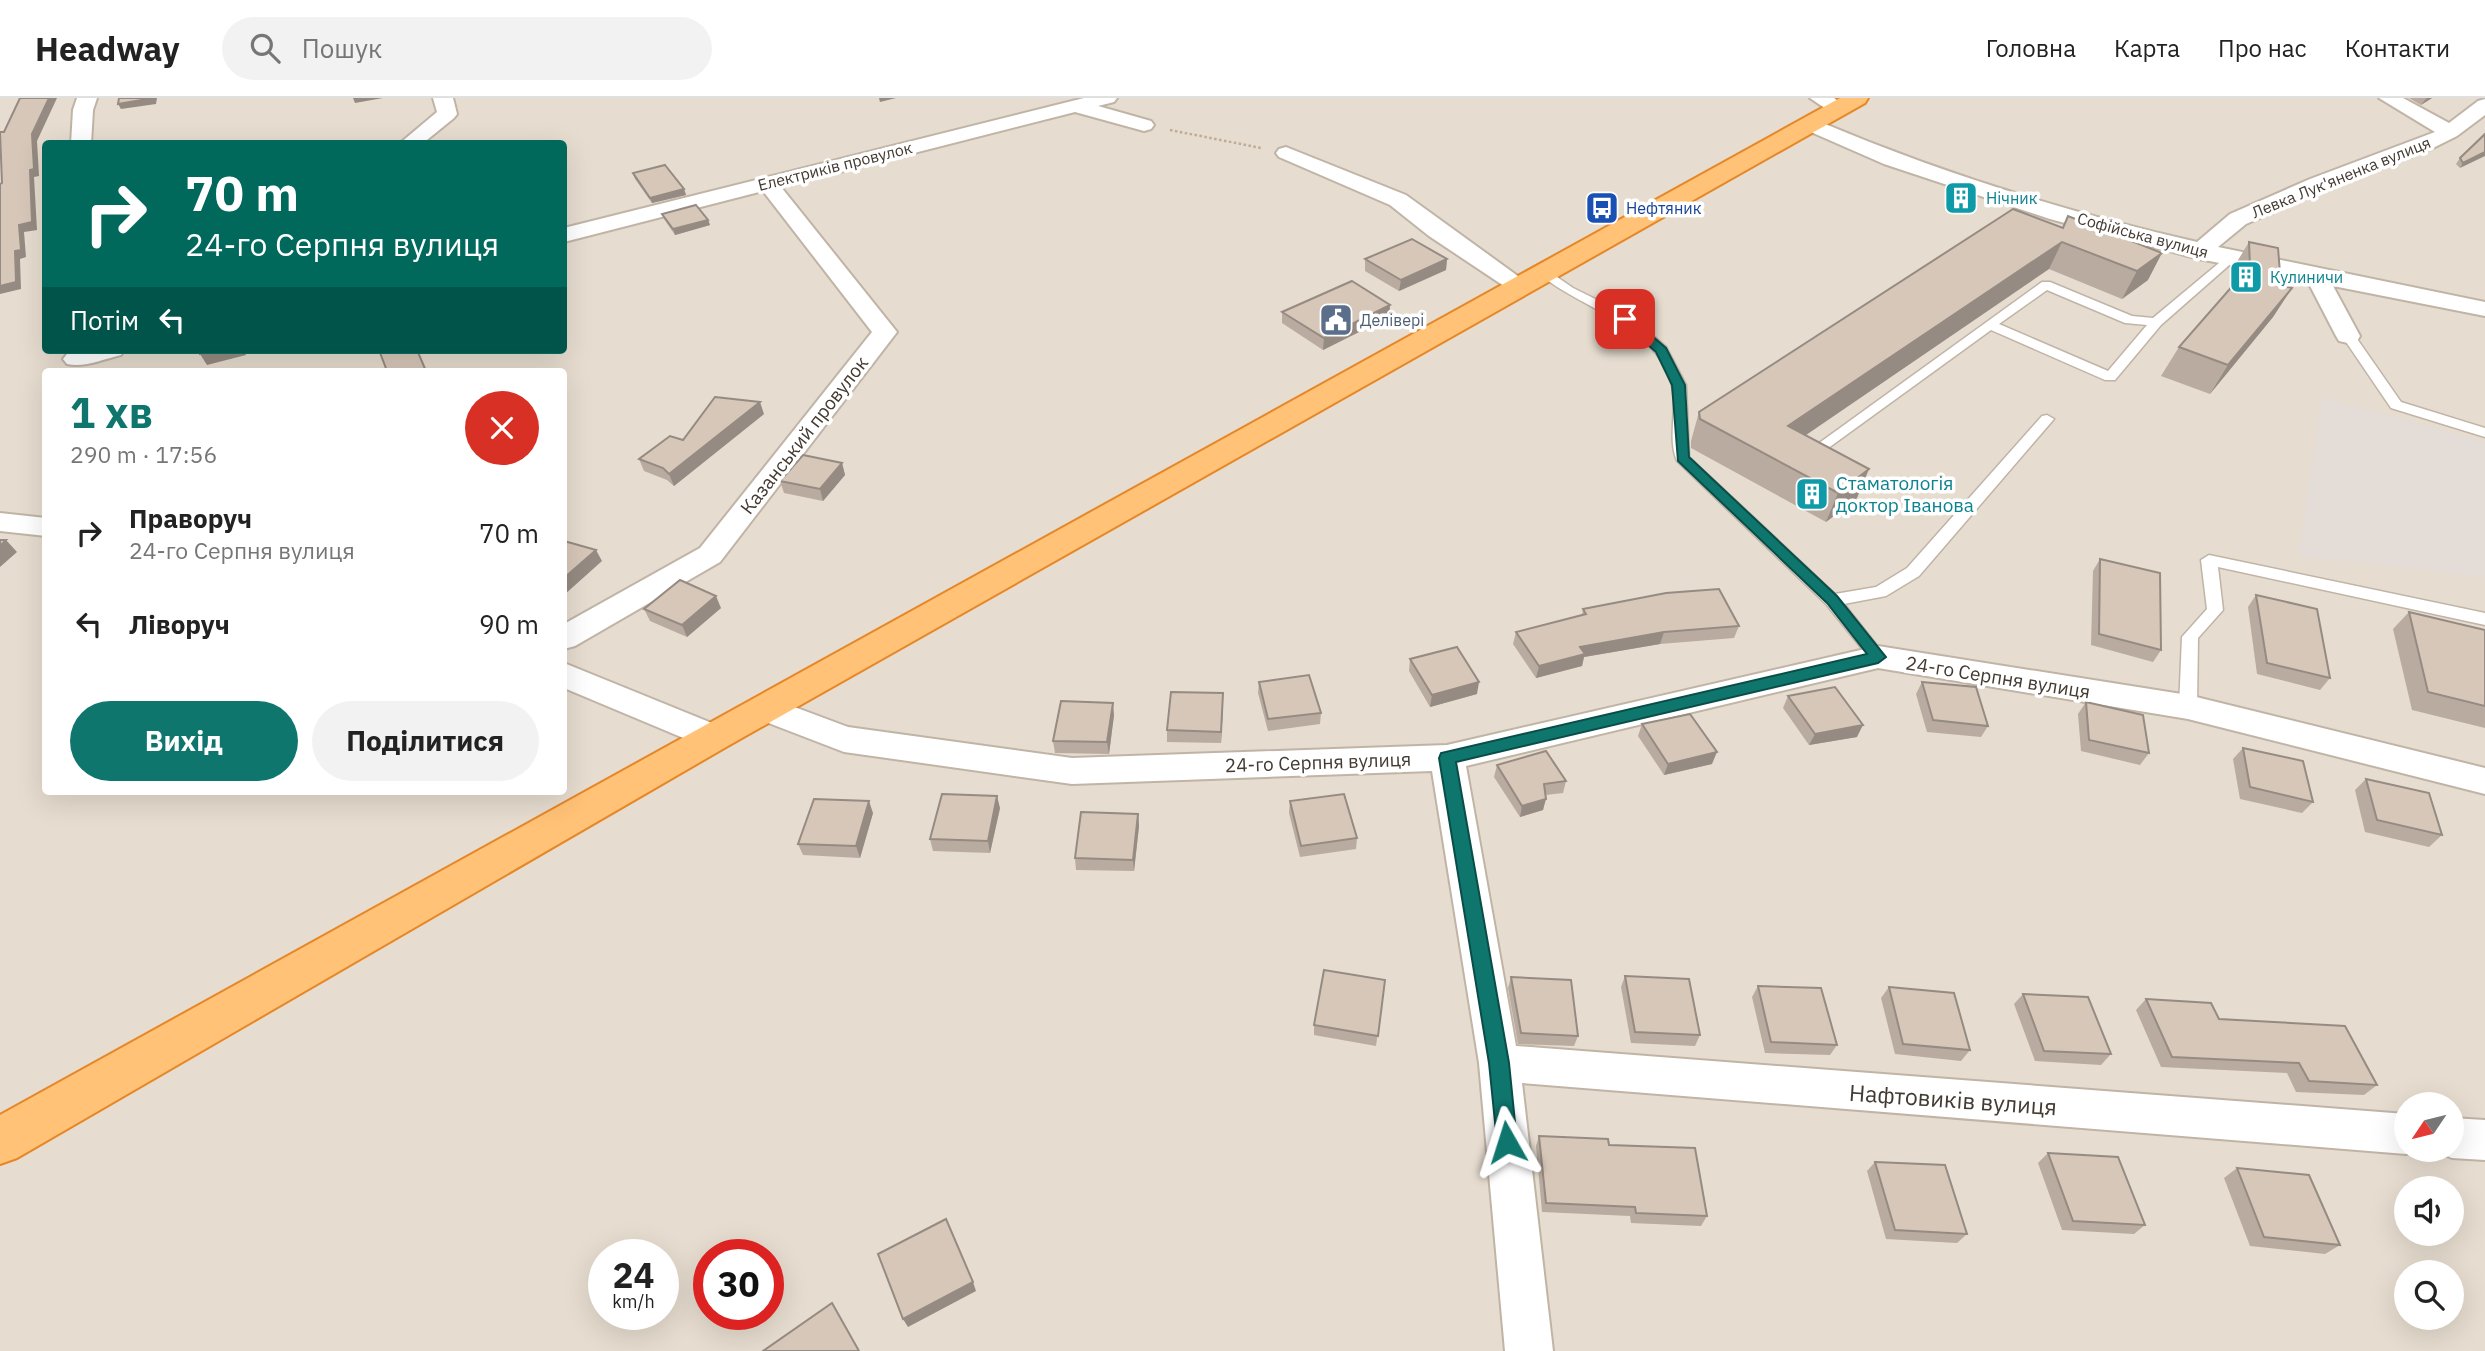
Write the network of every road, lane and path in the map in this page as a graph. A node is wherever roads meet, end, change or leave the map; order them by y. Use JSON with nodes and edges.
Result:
{"nodes":[{"id":1,"x":87,"y":98,"type":"edge"},
{"id":2,"x":443,"y":98,"type":"edge"},
{"id":3,"x":1107,"y":98,"type":"edge"},
{"id":4,"x":2389,"y":98,"type":"edge"},
{"id":5,"x":2485,"y":105,"type":"edge"},
{"id":6,"x":1073,"y":106,"type":"junction"},
{"id":7,"x":1832,"y":107,"type":"edge"},
{"id":8,"x":1144,"y":125,"type":"joint"},
{"id":9,"x":2450,"y":132,"type":"junction"},
{"id":10,"x":81,"y":140,"type":"edge"},
{"id":11,"x":414,"y":140,"type":"edge"},
{"id":12,"x":1286,"y":153,"type":"joint"},
{"id":13,"x":768,"y":184,"type":"junction"},
{"id":14,"x":567,"y":234,"type":"edge"},
{"id":15,"x":2199,"y":251,"type":"junction"},
{"id":16,"x":2231,"y":257,"type":"junction"},
{"id":17,"x":2316,"y":275,"type":"junction"},
{"id":18,"x":1534,"y":280,"type":"junction"},
{"id":19,"x":2485,"y":309,"type":"edge"},
{"id":20,"x":2156,"y":322,"type":"junction"},
{"id":21,"x":1992,"y":326,"type":"junction"},
{"id":22,"x":2348,"y":336,"type":"joint"},
{"id":23,"x":98,"y":354,"type":"edge"},
{"id":24,"x":76,"y":360,"type":"edge"},
{"id":25,"x":2048,"y":419,"type":"dead end"},
{"id":26,"x":2485,"y":433,"type":"edge"},
{"id":27,"x":1831,"y":466,"type":"edge"},
{"id":28,"x":0,"y":522,"type":"edge"},
{"id":29,"x":42,"y":527,"type":"edge"},
{"id":30,"x":1832,"y":600,"type":"junction"},
{"id":31,"x":2485,"y":619,"type":"edge"},
{"id":32,"x":567,"y":636,"type":"edge"},
{"id":33,"x":1878,"y":657,"type":"junction"},
{"id":34,"x":567,"y":676,"type":"edge"},
{"id":35,"x":2188,"y":707,"type":"junction"},
{"id":36,"x":765,"y":708,"type":"junction"},
{"id":37,"x":712,"y":737,"type":"junction"},
{"id":38,"x":1447,"y":758,"type":"junction"},
{"id":39,"x":2485,"y":781,"type":"edge"},
{"id":40,"x":1499,"y":1063,"type":"junction"},
{"id":41,"x":2394,"y":1133,"type":"edge"},
{"id":42,"x":2464,"y":1139,"type":"edge"},
{"id":43,"x":2485,"y":1140,"type":"edge"},
{"id":44,"x":0,"y":1141,"type":"edge"},
{"id":45,"x":1529,"y":1351,"type":"edge"}],
"edges":[{"from":1,"to":10,"type":"street"},
{"from":2,"to":11,"type":"street"},
{"from":3,"to":6,"type":"street","name":"Електриків провулок"},
{"from":4,"to":9,"type":"street"},
{"from":5,"to":9,"type":"street","name":"Левка Лук'яненка вулиця"},
{"from":6,"to":8,"type":"street"},
{"from":6,"to":13,"type":"street","name":"Електриків провулок"},
{"from":7,"to":15,"type":"street","name":"Софійська вулиця"},
{"from":7,"to":18,"type":"highway"},
{"from":8,"to":12,"type":"path"},
{"from":9,"to":15,"type":"street","name":"Левка Лук'яненка вулиця"},
{"from":12,"to":18,"type":"street"},
{"from":13,"to":14,"type":"street","name":"Електриків провулок"},
{"from":13,"to":32,"type":"street","name":"Казанський провулок"},
{"from":15,"to":16,"type":"street","name":"Софійська вулиця"},
{"from":16,"to":17,"type":"street","name":"Софійська вулиця"},
{"from":16,"to":20,"type":"lane"},
{"from":17,"to":19,"type":"street","name":"Софійська вулиця"},
{"from":17,"to":22,"type":"street"},
{"from":18,"to":30,"type":"lane"},
{"from":18,"to":36,"type":"highway"},
{"from":20,"to":21,"type":"lane"},
{"from":20,"to":21,"type":"lane"},
{"from":21,"to":27,"type":"lane"},
{"from":22,"to":26,"type":"lane"},
{"from":23,"to":24,"type":"street"},
{"from":25,"to":30,"type":"lane"},
{"from":28,"to":29,"type":"street"},
{"from":30,"to":33,"type":"lane"},
{"from":31,"to":35,"type":"lane"},
{"from":33,"to":35,"type":"street","name":"24-го Серпня вулиця"},
{"from":33,"to":38,"type":"street","name":"24-го Серпня вулиця"},
{"from":34,"to":37,"type":"street"},
{"from":35,"to":39,"type":"street","name":"24-го Серпня вулиця"},
{"from":36,"to":37,"type":"highway"},
{"from":36,"to":38,"type":"street","name":"24-го Серпня вулиця"},
{"from":37,"to":44,"type":"highway"},
{"from":38,"to":40,"type":"street"},
{"from":40,"to":41,"type":"street","name":"Нафтовиків вулиця"},
{"from":40,"to":45,"type":"street"},
{"from":42,"to":43,"type":"street"}]}
